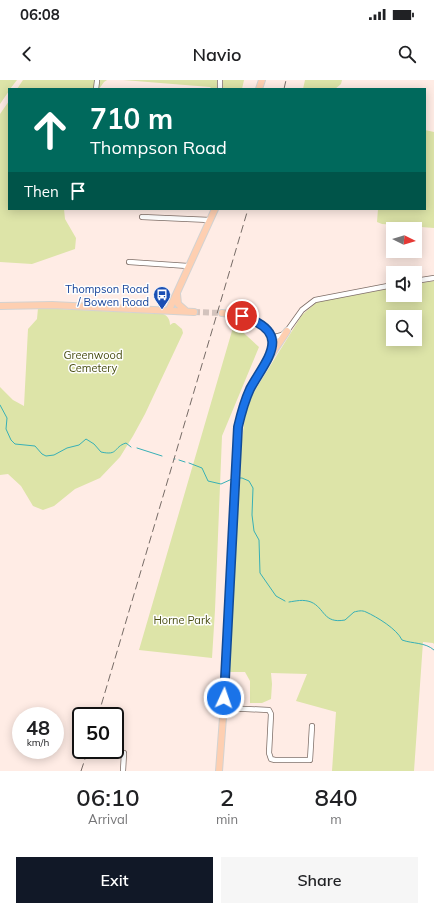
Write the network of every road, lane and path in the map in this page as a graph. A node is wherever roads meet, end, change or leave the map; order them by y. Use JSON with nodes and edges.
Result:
{"nodes":[{"id":1,"x":97,"y":81,"type":"dead end"},
{"id":2,"x":96,"y":88,"type":"edge"},
{"id":3,"x":215,"y":210,"type":"edge"},
{"id":4,"x":142,"y":217,"type":"dead end"},
{"id":5,"x":210,"y":220,"type":"junction"},
{"id":6,"x":129,"y":262,"type":"dead end"},
{"id":7,"x":188,"y":266,"type":"junction"},
{"id":8,"x":434,"y":278,"type":"edge"},
{"id":9,"x":422,"y":280,"type":"edge"},
{"id":10,"x":386,"y":286,"type":"edge"},
{"id":11,"x":179,"y":287,"type":"junction"},
{"id":12,"x":0,"y":306,"type":"edge"},
{"id":13,"x":169,"y":310,"type":"junction"},
{"id":14,"x":222,"y":313,"type":"tunnel mouth"},
{"id":15,"x":287,"y":331,"type":"junction"},
{"id":16,"x":271,"y":338,"type":"junction"},
{"id":17,"x":267,"y":363,"type":"junction"},
{"id":18,"x":224,"y":708,"type":"junction"},
{"id":19,"x":312,"y":726,"type":"dead end"},
{"id":20,"x":124,"y":759,"type":"edge"},
{"id":21,"x":123,"y":771,"type":"edge"},
{"id":22,"x":220,"y":771,"type":"edge"}],
"edges":[{"from":1,"to":2,"type":"street"},
{"from":3,"to":5,"type":"main road"},
{"from":4,"to":5,"type":"street"},
{"from":5,"to":7,"type":"main road"},
{"from":6,"to":7,"type":"street"},
{"from":7,"to":11,"type":"main road"},
{"from":8,"to":9,"type":"street"},
{"from":10,"to":15,"type":"street"},
{"from":11,"to":13,"type":"main road"},
{"from":11,"to":13,"type":"main road"},
{"from":12,"to":13,"type":"main road"},
{"from":14,"to":16,"type":"main road"},
{"from":15,"to":16,"type":"street"},
{"from":15,"to":17,"type":"main road"},
{"from":16,"to":17,"type":"main road"},
{"from":17,"to":18,"type":"main road"},
{"from":18,"to":19,"type":"street"},
{"from":18,"to":22,"type":"main road"},
{"from":20,"to":21,"type":"street"}]}
